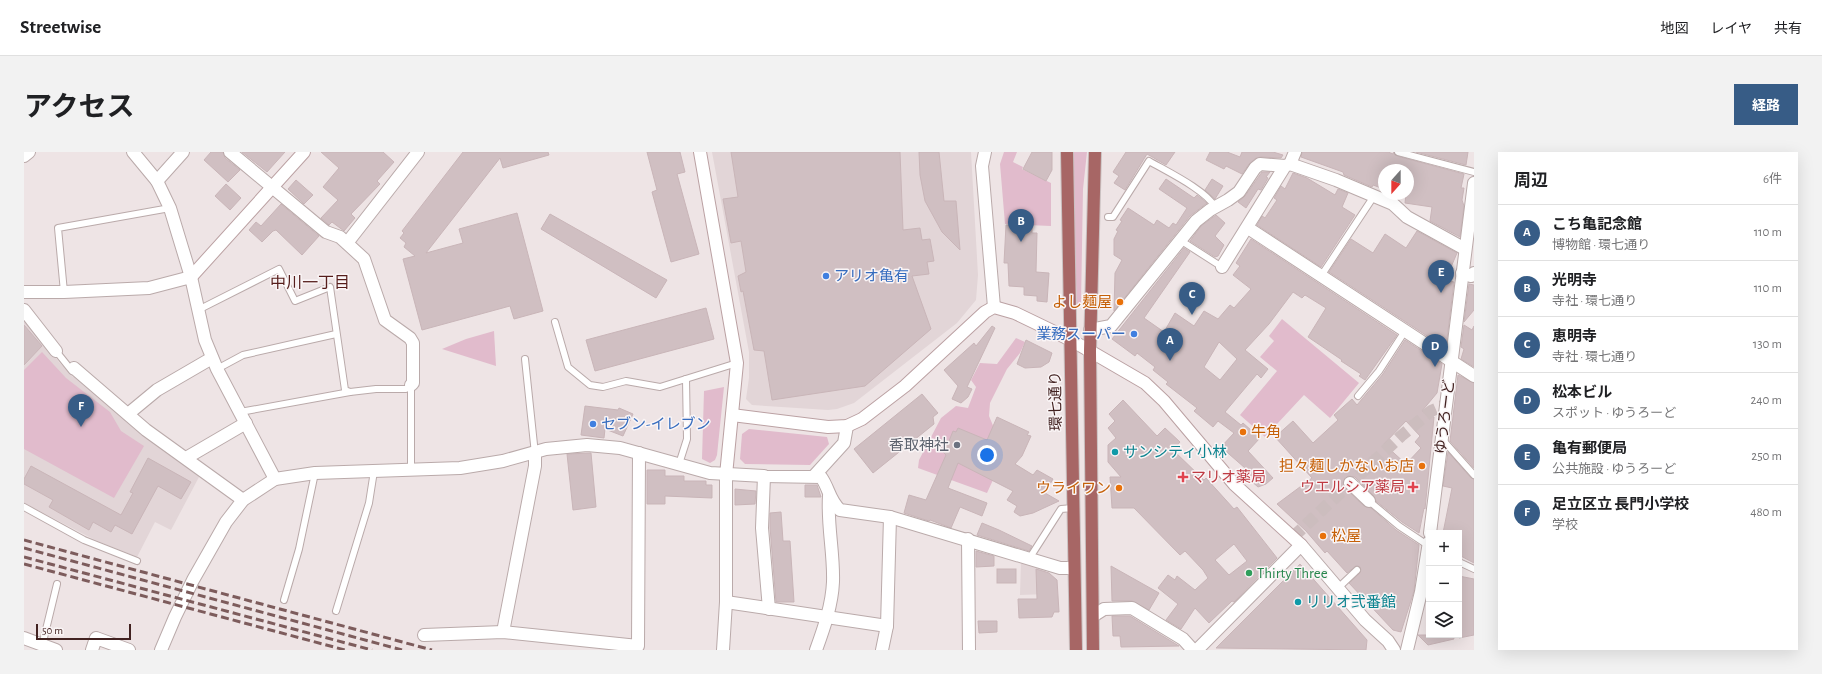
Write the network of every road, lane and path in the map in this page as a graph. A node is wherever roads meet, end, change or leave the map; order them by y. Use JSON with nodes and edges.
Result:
{"nodes":[{"id":1,"x":29,"y":152,"type":"edge"},
{"id":2,"x":133,"y":152,"type":"edge"},
{"id":3,"x":183,"y":152,"type":"edge"},
{"id":4,"x":230,"y":152,"type":"edge"},
{"id":5,"x":304,"y":152,"type":"edge"},
{"id":6,"x":418,"y":152,"type":"edge"},
{"id":7,"x":700,"y":152,"type":"edge"},
{"id":8,"x":985,"y":152,"type":"edge"},
{"id":9,"x":1067,"y":152,"type":"edge"},
{"id":10,"x":1095,"y":152,"type":"edge"},
{"id":11,"x":1295,"y":152,"type":"edge"},
{"id":12,"x":1398,"y":152,"type":"edge"},
{"id":13,"x":24,"y":156,"type":"edge"},
{"id":14,"x":1288,"y":165,"type":"junction"},
{"id":15,"x":1474,"y":172,"type":"edge"},
{"id":16,"x":157,"y":181,"type":"junction"},
{"id":17,"x":1474,"y":183,"type":"edge"},
{"id":18,"x":273,"y":186,"type":"junction"},
{"id":19,"x":1374,"y":196,"type":"junction"},
{"id":20,"x":1215,"y":207,"type":"junction"},
{"id":21,"x":170,"y":208,"type":"junction"},
{"id":22,"x":1108,"y":217,"type":"dead end"},
{"id":23,"x":1248,"y":228,"type":"junction"},
{"id":24,"x":1180,"y":240,"type":"junction"},
{"id":25,"x":347,"y":243,"type":"junction"},
{"id":26,"x":1465,"y":249,"type":"junction"},
{"id":27,"x":1222,"y":268,"type":"joint"},
{"id":28,"x":1470,"y":275,"type":"edge"},
{"id":29,"x":1321,"y":276,"type":"junction"},
{"id":30,"x":191,"y":278,"type":"junction"},
{"id":31,"x":24,"y":292,"type":"edge"},
{"id":32,"x":64,"y":292,"type":"junction"},
{"id":33,"x":994,"y":307,"type":"junction"},
{"id":34,"x":24,"y":310,"type":"edge"},
{"id":35,"x":198,"y":310,"type":"junction"},
{"id":36,"x":555,"y":322,"type":"dead end"},
{"id":37,"x":1090,"y":330,"type":"junction"},
{"id":38,"x":1405,"y":331,"type":"junction"},
{"id":39,"x":336,"y":334,"type":"junction"},
{"id":40,"x":1071,"y":340,"type":"junction"},
{"id":41,"x":56,"y":351,"type":"joint"},
{"id":42,"x":1090,"y":351,"type":"junction"},
{"id":43,"x":212,"y":358,"type":"junction"},
{"id":44,"x":525,"y":359,"type":"dead end"},
{"id":45,"x":1452,"y":362,"type":"junction"},
{"id":46,"x":737,"y":363,"type":"junction"},
{"id":47,"x":74,"y":368,"type":"joint"},
{"id":48,"x":217,"y":369,"type":"junction"},
{"id":49,"x":1474,"y":376,"type":"edge"},
{"id":50,"x":686,"y":379,"type":"junction"},
{"id":51,"x":411,"y":385,"type":"junction"},
{"id":52,"x":350,"y":392,"type":"junction"},
{"id":53,"x":1358,"y":396,"type":"dead end"},
{"id":54,"x":240,"y":412,"type":"junction"},
{"id":55,"x":128,"y":414,"type":"junction"},
{"id":56,"x":732,"y":415,"type":"junction"},
{"id":57,"x":246,"y":423,"type":"junction"},
{"id":58,"x":847,"y":426,"type":"junction"},
{"id":59,"x":1441,"y":438,"type":"junction"},
{"id":60,"x":639,"y":453,"type":"junction"},
{"id":61,"x":535,"y":454,"type":"junction"},
{"id":62,"x":186,"y":458,"type":"junction"},
{"id":63,"x":678,"y":464,"type":"junction"},
{"id":64,"x":411,"y":470,"type":"junction"},
{"id":65,"x":374,"y":471,"type":"junction"},
{"id":66,"x":315,"y":473,"type":"junction"},
{"id":67,"x":726,"y":475,"type":"junction"},
{"id":68,"x":1474,"y":475,"type":"edge"},
{"id":69,"x":764,"y":476,"type":"junction"},
{"id":70,"x":814,"y":476,"type":"junction"},
{"id":71,"x":275,"y":479,"type":"junction"},
{"id":72,"x":1350,"y":483,"type":"dead end"},
{"id":73,"x":829,"y":496,"type":"junction"},
{"id":74,"x":243,"y":500,"type":"junction"},
{"id":75,"x":1369,"y":501,"type":"joint"},
{"id":76,"x":24,"y":506,"type":"edge"},
{"id":77,"x":1073,"y":508,"type":"junction"},
{"id":78,"x":890,"y":517,"type":"junction"},
{"id":79,"x":1430,"y":530,"type":"edge"},
{"id":80,"x":968,"y":540,"type":"junction"},
{"id":81,"x":1426,"y":544,"type":"edge"},
{"id":82,"x":1301,"y":545,"type":"junction"},
{"id":83,"x":1029,"y":559,"type":"junction"},
{"id":84,"x":137,"y":562,"type":"dead end"},
{"id":85,"x":1426,"y":563,"type":"edge"},
{"id":86,"x":1462,"y":563,"type":"edge"},
{"id":87,"x":1074,"y":568,"type":"junction"},
{"id":88,"x":1474,"y":569,"type":"edge"},
{"id":89,"x":1357,"y":570,"type":"dead end"},
{"id":90,"x":57,"y":584,"type":"dead end"},
{"id":91,"x":1338,"y":588,"type":"junction"},
{"id":92,"x":284,"y":600,"type":"dead end"},
{"id":93,"x":726,"y":602,"type":"junction"},
{"id":94,"x":769,"y":609,"type":"junction"},
{"id":95,"x":336,"y":611,"type":"dead end"},
{"id":96,"x":1093,"y":616,"type":"junction"},
{"id":97,"x":827,"y":618,"type":"junction"},
{"id":98,"x":887,"y":626,"type":"junction"},
{"id":99,"x":503,"y":632,"type":"junction"},
{"id":100,"x":424,"y":635,"type":"dead end"},
{"id":101,"x":24,"y":638,"type":"edge"},
{"id":102,"x":41,"y":647,"type":"edge"},
{"id":103,"x":636,"y":648,"type":"edge"},
{"id":104,"x":56,"y":650,"type":"edge"},
{"id":105,"x":92,"y":650,"type":"edge"},
{"id":106,"x":129,"y":650,"type":"edge"},
{"id":107,"x":161,"y":650,"type":"edge"},
{"id":108,"x":723,"y":650,"type":"edge"},
{"id":109,"x":816,"y":650,"type":"edge"},
{"id":110,"x":882,"y":650,"type":"edge"},
{"id":111,"x":969,"y":650,"type":"edge"},
{"id":112,"x":1076,"y":650,"type":"edge"},
{"id":113,"x":1094,"y":650,"type":"edge"},
{"id":114,"x":1193,"y":650,"type":"edge"},
{"id":115,"x":1197,"y":650,"type":"edge"},
{"id":116,"x":1394,"y":650,"type":"edge"},
{"id":117,"x":1407,"y":650,"type":"edge"}],
"edges":[{"from":1,"to":13,"type":"street"},
{"from":2,"to":16,"type":"street"},
{"from":3,"to":16,"type":"street"},
{"from":4,"to":18,"type":"street"},
{"from":5,"to":18,"type":"street"},
{"from":6,"to":25,"type":"street"},
{"from":7,"to":46,"type":"street"},
{"from":8,"to":33,"type":"street"},
{"from":9,"to":40,"type":"main road","name":"環七通り"},
{"from":10,"to":37,"type":"main road"},
{"from":11,"to":14,"type":"street"},
{"from":12,"to":15,"type":"lane"},
{"from":14,"to":19,"type":"street"},
{"from":14,"to":20,"type":"street"},
{"from":14,"to":23,"type":"street"},
{"from":16,"to":21,"type":"street"},
{"from":17,"to":26,"type":"street","name":"ゆうろーど"},
{"from":18,"to":25,"type":"street"},
{"from":18,"to":30,"type":"street"},
{"from":19,"to":26,"type":"street"},
{"from":19,"to":29,"type":"lane"},
{"from":20,"to":22,"type":"lane"},
{"from":20,"to":24,"type":"street"},
{"from":21,"to":30,"type":"street"},
{"from":21,"to":32,"type":"lane"},
{"from":23,"to":27,"type":"street"},
{"from":23,"to":29,"type":"street"},
{"from":24,"to":27,"type":"lane"},
{"from":24,"to":37,"type":"street"},
{"from":25,"to":51,"type":"street"},
{"from":26,"to":28,"type":"street","name":"ゆうろーど"},
{"from":28,"to":45,"type":"street","name":"ゆうろーど"},
{"from":29,"to":38,"type":"street"},
{"from":30,"to":32,"type":"street"},
{"from":30,"to":35,"type":"street"},
{"from":31,"to":32,"type":"street"},
{"from":33,"to":40,"type":"street"},
{"from":33,"to":58,"type":"street"},
{"from":34,"to":41,"type":"street"},
{"from":35,"to":39,"type":"lane"},
{"from":35,"to":43,"type":"street"},
{"from":36,"to":50,"type":"lane"},
{"from":37,"to":42,"type":"main road"},
{"from":38,"to":45,"type":"street"},
{"from":38,"to":53,"type":"lane"},
{"from":39,"to":48,"type":"lane"},
{"from":39,"to":52,"type":"lane"},
{"from":40,"to":42,"type":"street"},
{"from":40,"to":77,"type":"main road","name":"環七通り"},
{"from":41,"to":47,"type":"lane"},
{"from":42,"to":82,"type":"street"},
{"from":42,"to":96,"type":"main road"},
{"from":43,"to":48,"type":"street"},
{"from":43,"to":55,"type":"street"},
{"from":44,"to":61,"type":"lane"},
{"from":45,"to":49,"type":"street"},
{"from":45,"to":59,"type":"street","name":"ゆうろーど"},
{"from":46,"to":50,"type":"lane"},
{"from":46,"to":56,"type":"street"},
{"from":47,"to":55,"type":"street"},
{"from":48,"to":54,"type":"street"},
{"from":50,"to":63,"type":"lane"},
{"from":51,"to":52,"type":"lane"},
{"from":51,"to":64,"type":"lane"},
{"from":52,"to":54,"type":"lane"},
{"from":54,"to":57,"type":"street"},
{"from":55,"to":62,"type":"street"},
{"from":56,"to":58,"type":"street"},
{"from":56,"to":67,"type":"street"},
{"from":57,"to":62,"type":"street"},
{"from":57,"to":71,"type":"street"},
{"from":58,"to":70,"type":"street"},
{"from":59,"to":68,"type":"lane"},
{"from":59,"to":79,"type":"street","name":"ゆうろーど"},
{"from":60,"to":61,"type":"street"},
{"from":60,"to":63,"type":"street"},
{"from":60,"to":103,"type":"street"},
{"from":61,"to":64,"type":"street"},
{"from":61,"to":99,"type":"street"},
{"from":62,"to":74,"type":"street"},
{"from":63,"to":67,"type":"street"},
{"from":64,"to":65,"type":"street"},
{"from":65,"to":66,"type":"street"},
{"from":65,"to":95,"type":"lane"},
{"from":66,"to":71,"type":"street"},
{"from":66,"to":92,"type":"lane"},
{"from":67,"to":69,"type":"street"},
{"from":67,"to":93,"type":"street"},
{"from":69,"to":70,"type":"street"},
{"from":69,"to":94,"type":"street"},
{"from":70,"to":73,"type":"street"},
{"from":71,"to":74,"type":"street"},
{"from":72,"to":75,"type":"street"},
{"from":73,"to":78,"type":"street"},
{"from":73,"to":97,"type":"street"},
{"from":74,"to":107,"type":"street"},
{"from":75,"to":81,"type":"lane"},
{"from":76,"to":84,"type":"lane"},
{"from":77,"to":83,"type":"lane"},
{"from":77,"to":87,"type":"main road","name":"環七通り"},
{"from":78,"to":80,"type":"street"},
{"from":78,"to":98,"type":"street"},
{"from":80,"to":83,"type":"street"},
{"from":80,"to":111,"type":"street"},
{"from":82,"to":91,"type":"street"},
{"from":82,"to":115,"type":"street"},
{"from":83,"to":87,"type":"street"},
{"from":85,"to":117,"type":"street"},
{"from":86,"to":88,"type":"lane"},
{"from":87,"to":112,"type":"main road","name":"環七通り"},
{"from":89,"to":91,"type":"lane"},
{"from":90,"to":102,"type":"lane"},
{"from":91,"to":116,"type":"street"},
{"from":93,"to":94,"type":"street"},
{"from":93,"to":108,"type":"street"},
{"from":94,"to":97,"type":"street"},
{"from":96,"to":113,"type":"main road"},
{"from":96,"to":114,"type":"street"},
{"from":97,"to":98,"type":"street"},
{"from":97,"to":109,"type":"street"},
{"from":98,"to":110,"type":"street"},
{"from":99,"to":100,"type":"street"},
{"from":99,"to":103,"type":"street"},
{"from":101,"to":102,"type":"street"},
{"from":102,"to":104,"type":"street"},
{"from":105,"to":106,"type":"street"}]}
